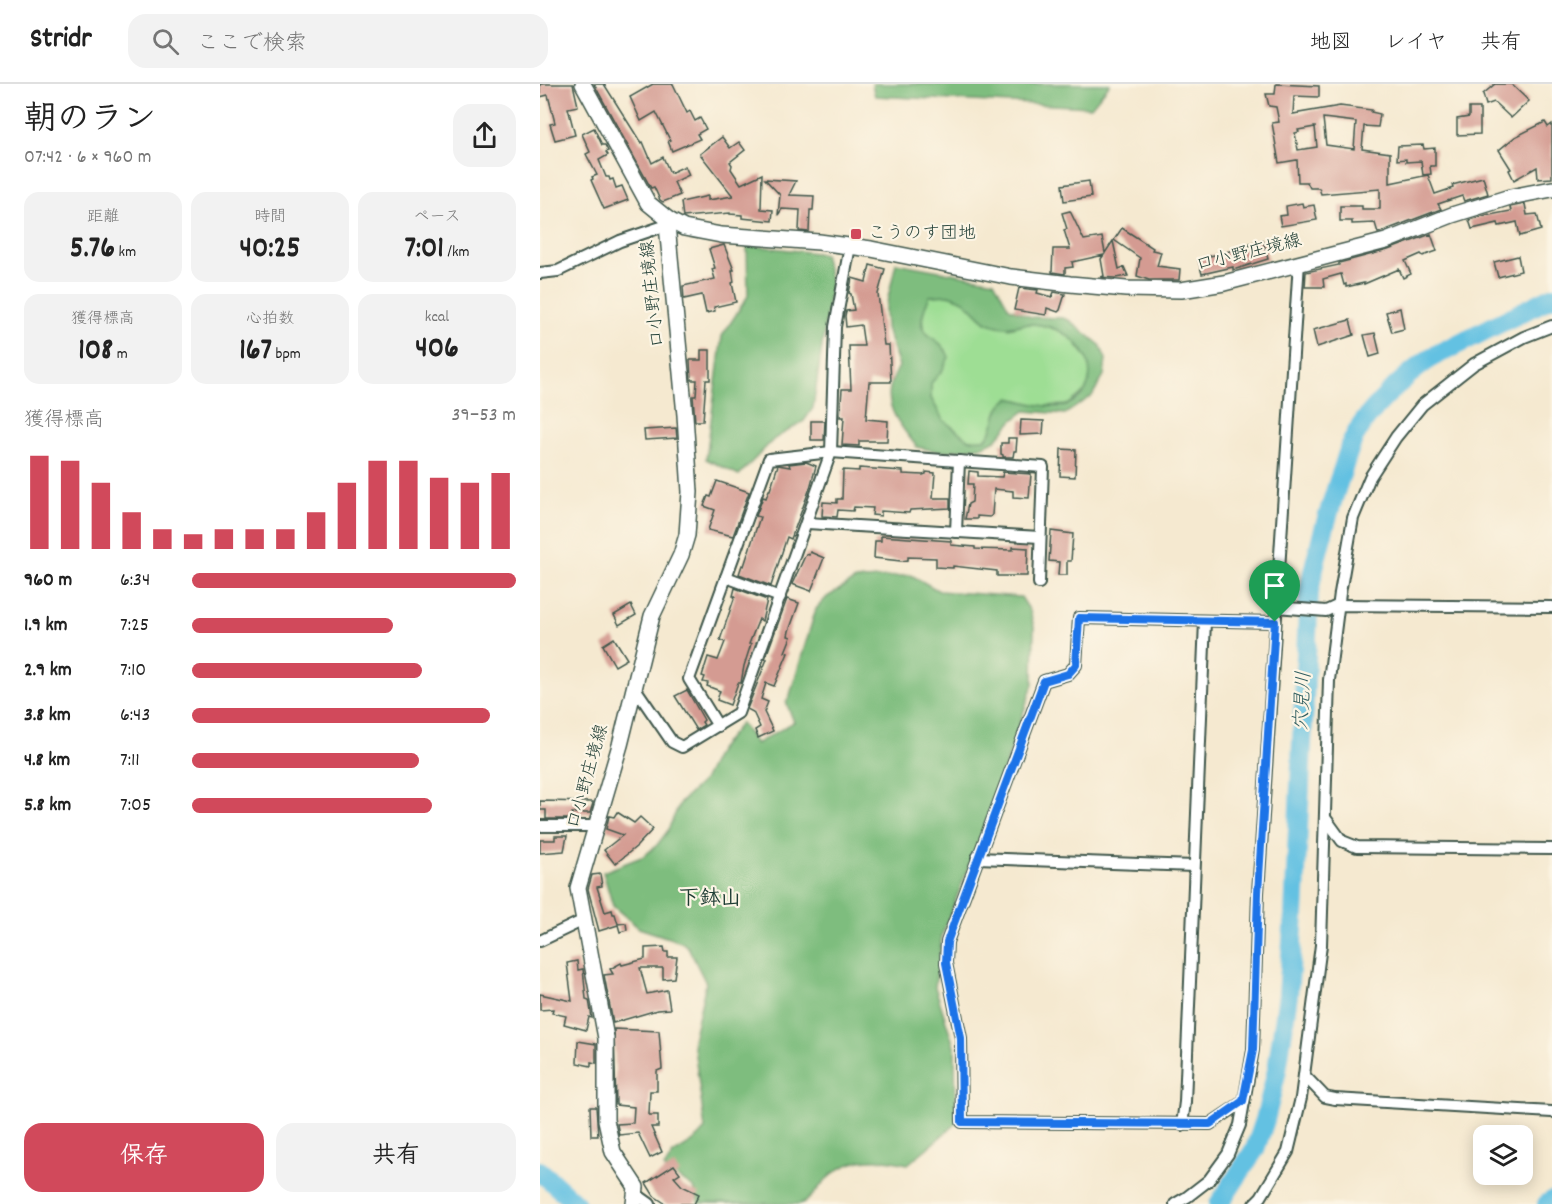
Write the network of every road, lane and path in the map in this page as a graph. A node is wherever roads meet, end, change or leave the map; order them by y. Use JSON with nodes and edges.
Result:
{"nodes":[{"id":1,"x":583,"y":84,"type":"edge"},
{"id":2,"x":1552,"y":189,"type":"edge"},
{"id":3,"x":668,"y":222,"type":"junction"},
{"id":4,"x":850,"y":246,"type":"junction"},
{"id":5,"x":1299,"y":262,"type":"junction"},
{"id":6,"x":540,"y":273,"type":"edge"},
{"id":7,"x":1552,"y":326,"type":"edge"},
{"id":8,"x":831,"y":452,"type":"junction"},
{"id":9,"x":959,"y":461,"type":"junction"},
{"id":10,"x":807,"y":522,"type":"junction"},
{"id":11,"x":956,"y":532,"type":"junction"},
{"id":12,"x":1040,"y":537,"type":"junction"},
{"id":13,"x":726,"y":577,"type":"junction"},
{"id":14,"x":1039,"y":583,"type":"dead end"},
{"id":15,"x":780,"y":597,"type":"junction"},
{"id":16,"x":1339,"y":605,"type":"junction"},
{"id":17,"x":1276,"y":607,"type":"junction"},
{"id":18,"x":1552,"y":608,"type":"edge"},
{"id":19,"x":1205,"y":621,"type":"junction"},
{"id":20,"x":1275,"y":622,"type":"junction"},
{"id":21,"x":635,"y":688,"type":"junction"},
{"id":22,"x":718,"y":726,"type":"junction"},
{"id":23,"x":1326,"y":819,"type":"junction"},
{"id":24,"x":540,"y":826,"type":"edge"},
{"id":25,"x":596,"y":826,"type":"junction"},
{"id":26,"x":1552,"y":849,"type":"edge"},
{"id":27,"x":977,"y":858,"type":"junction"},
{"id":28,"x":1194,"y":866,"type":"junction"},
{"id":29,"x":584,"y":921,"type":"junction"},
{"id":30,"x":540,"y":940,"type":"edge"},
{"id":31,"x":1304,"y":1075,"type":"junction"},
{"id":32,"x":1243,"y":1101,"type":"junction"},
{"id":33,"x":1552,"y":1112,"type":"edge"},
{"id":34,"x":1182,"y":1125,"type":"junction"},
{"id":35,"x":639,"y":1201,"type":"edge"},
{"id":36,"x":1175,"y":1204,"type":"edge"},
{"id":37,"x":1254,"y":1204,"type":"edge"}],
"edges":[{"from":1,"to":3,"type":"main road"},
{"from":2,"to":5,"type":"main road","name":"口小野庄境線"},
{"from":3,"to":4,"type":"main road","name":"口小野庄境線"},
{"from":3,"to":6,"type":"street"},
{"from":3,"to":21,"type":"main road","name":"口小野庄境線"},
{"from":4,"to":5,"type":"main road","name":"口小野庄境線"},
{"from":4,"to":8,"type":"street"},
{"from":5,"to":17,"type":"street"},
{"from":7,"to":16,"type":"street"},
{"from":8,"to":9,"type":"street"},
{"from":8,"to":10,"type":"street"},
{"from":8,"to":13,"type":"street"},
{"from":9,"to":11,"type":"street"},
{"from":9,"to":12,"type":"street"},
{"from":10,"to":11,"type":"street"},
{"from":10,"to":15,"type":"street"},
{"from":11,"to":12,"type":"street"},
{"from":12,"to":14,"type":"street"},
{"from":13,"to":15,"type":"street"},
{"from":13,"to":22,"type":"street"},
{"from":15,"to":22,"type":"street"},
{"from":16,"to":17,"type":"street"},
{"from":16,"to":18,"type":"street"},
{"from":16,"to":23,"type":"street"},
{"from":17,"to":20,"type":"street"},
{"from":19,"to":20,"type":"street"},
{"from":19,"to":27,"type":"street"},
{"from":19,"to":28,"type":"street"},
{"from":20,"to":32,"type":"street"},
{"from":21,"to":22,"type":"street"},
{"from":21,"to":25,"type":"main road","name":"口小野庄境線"},
{"from":23,"to":26,"type":"street"},
{"from":23,"to":31,"type":"street"},
{"from":24,"to":25,"type":"street"},
{"from":25,"to":29,"type":"main road","name":"口小野庄境線"},
{"from":27,"to":28,"type":"street"},
{"from":27,"to":34,"type":"street"},
{"from":28,"to":34,"type":"street"},
{"from":29,"to":30,"type":"street"},
{"from":29,"to":35,"type":"main road","name":"口小野庄境線"},
{"from":31,"to":33,"type":"street"},
{"from":31,"to":37,"type":"street"},
{"from":32,"to":34,"type":"street"},
{"from":32,"to":36,"type":"street"}]}
